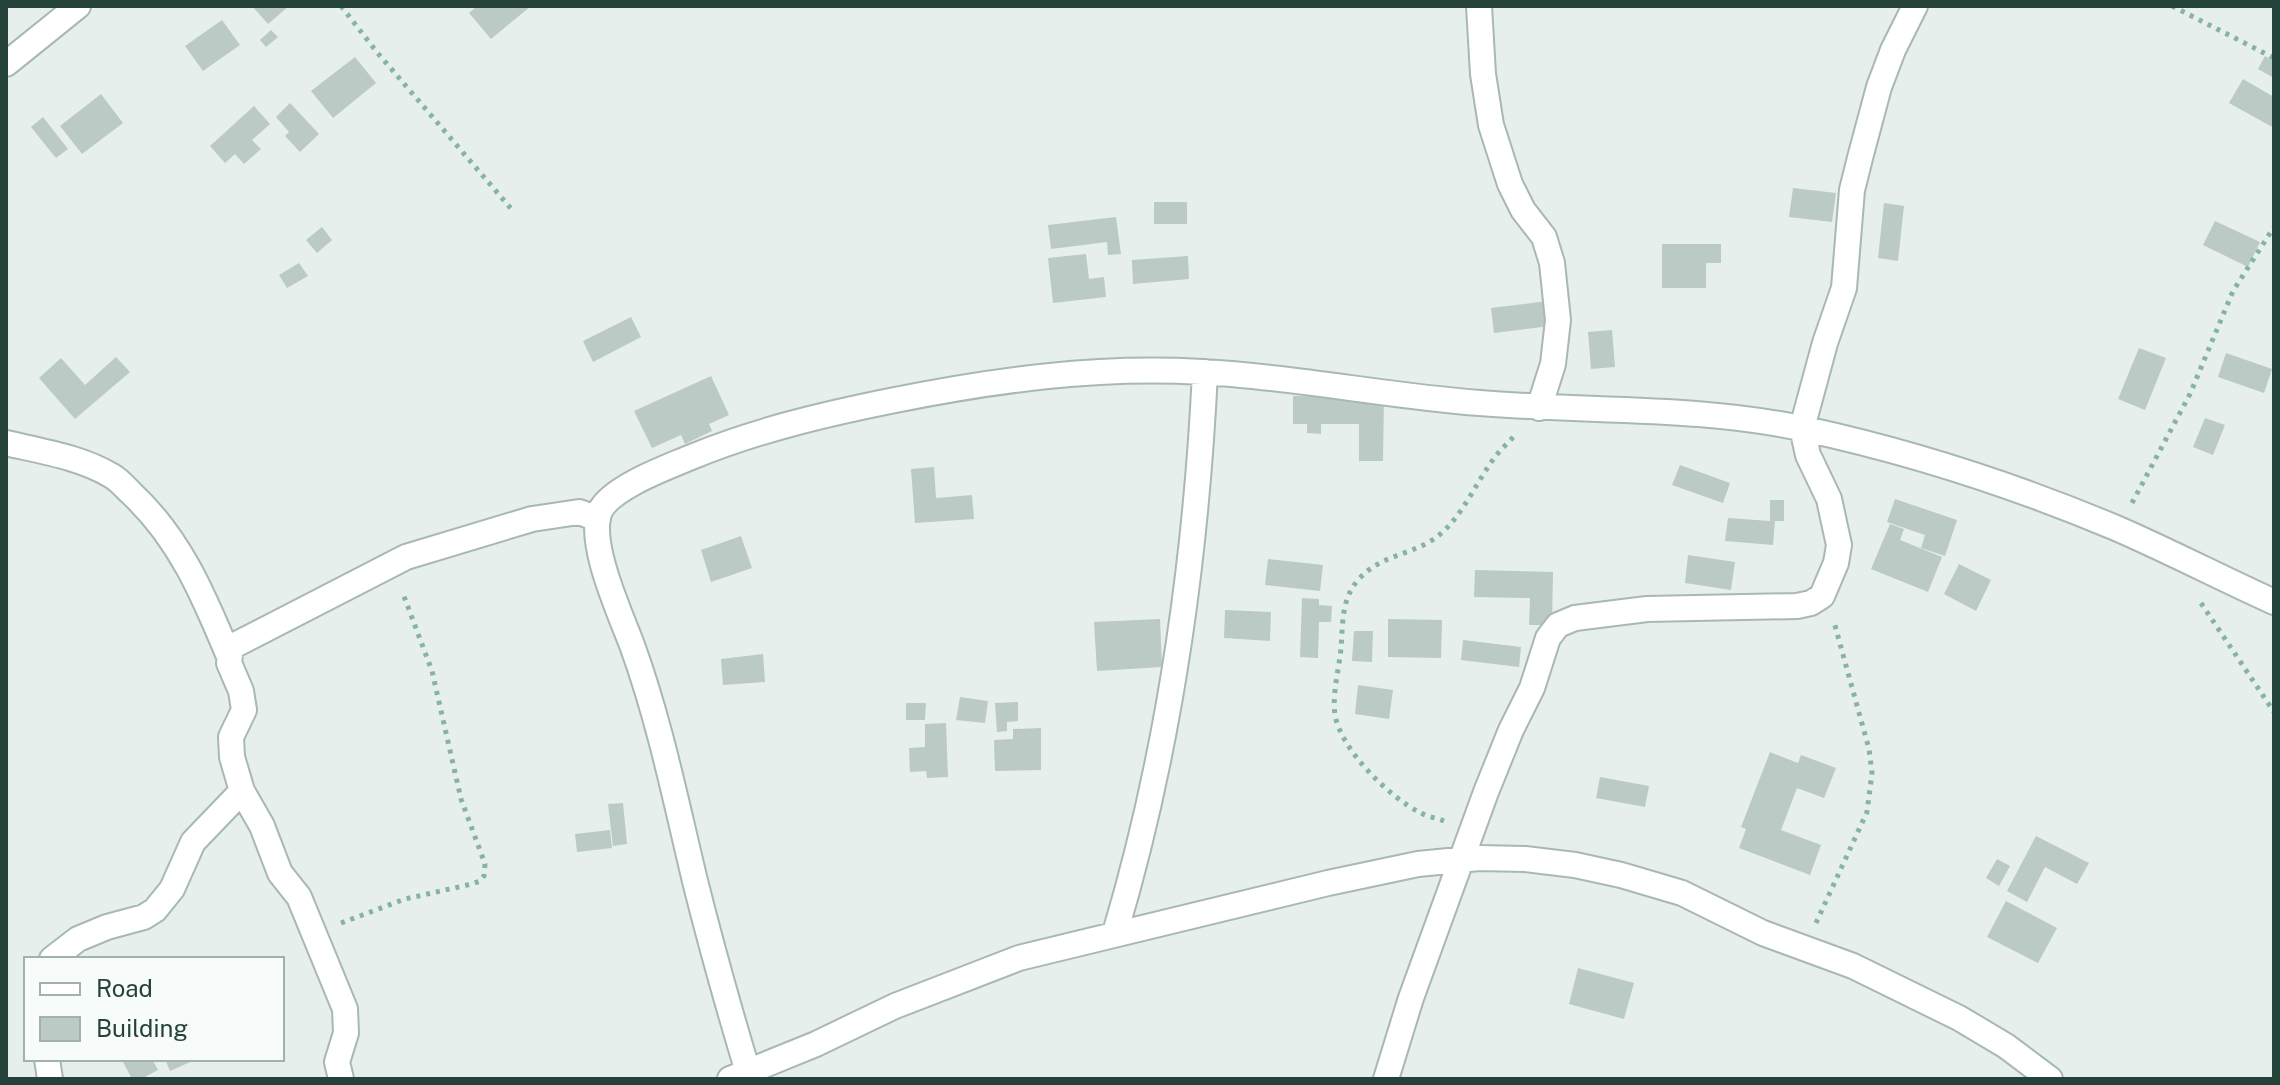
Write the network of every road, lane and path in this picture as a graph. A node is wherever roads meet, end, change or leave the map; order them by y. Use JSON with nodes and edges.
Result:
{"nodes":[{"id":1,"x":78,"y":6,"type":"edge"},
{"id":2,"x":341,"y":6,"type":"edge"},
{"id":3,"x":1479,"y":6,"type":"edge"},
{"id":4,"x":1915,"y":6,"type":"edge"},
{"id":5,"x":2172,"y":6,"type":"edge"},
{"id":6,"x":2274,"y":58,"type":"edge"},
{"id":7,"x":6,"y":64,"type":"edge"},
{"id":8,"x":513,"y":211,"type":"dead end"},
{"id":9,"x":2274,"y":227,"type":"edge"},
{"id":10,"x":1205,"y":372,"type":"junction"},
{"id":11,"x":1536,"y":408,"type":"junction"},
{"id":12,"x":1802,"y":428,"type":"junction"},
{"id":13,"x":6,"y":443,"type":"edge"},
{"id":14,"x":598,"y":519,"type":"junction"},
{"id":15,"x":2115,"y":528,"type":"junction"},
{"id":16,"x":2179,"y":559,"type":"junction"},
{"id":17,"x":392,"y":564,"type":"junction"},
{"id":18,"x":1822,"y":596,"type":"junction"},
{"id":19,"x":2274,"y":602,"type":"edge"},
{"id":20,"x":228,"y":654,"type":"junction"},
{"id":21,"x":2274,"y":712,"type":"edge"},
{"id":22,"x":242,"y":791,"type":"junction"},
{"id":23,"x":1473,"y":827,"type":"junction"},
{"id":24,"x":1462,"y":859,"type":"junction"},
{"id":25,"x":313,"y":932,"type":"junction"},
{"id":26,"x":1115,"y":933,"type":"junction"},
{"id":27,"x":1803,"y":948,"type":"junction"},
{"id":28,"x":55,"y":957,"type":"edge"},
{"id":29,"x":739,"y":1076,"type":"edge"},
{"id":30,"x":341,"y":1079,"type":"edge"},
{"id":31,"x":1386,"y":1079,"type":"edge"},
{"id":32,"x":2050,"y":1079,"type":"edge"}],
"edges":[{"from":1,"to":7,"type":"street"},
{"from":2,"to":8,"type":"path"},
{"from":3,"to":11,"type":"street"},
{"from":4,"to":12,"type":"street"},
{"from":5,"to":6,"type":"path"},
{"from":9,"to":15,"type":"path"},
{"from":10,"to":11,"type":"street"},
{"from":10,"to":14,"type":"street"},
{"from":10,"to":26,"type":"street"},
{"from":11,"to":12,"type":"street"},
{"from":11,"to":23,"type":"path"},
{"from":12,"to":15,"type":"street"},
{"from":12,"to":18,"type":"street"},
{"from":13,"to":20,"type":"street"},
{"from":14,"to":17,"type":"street"},
{"from":14,"to":29,"type":"street"},
{"from":15,"to":16,"type":"street"},
{"from":16,"to":19,"type":"street"},
{"from":16,"to":21,"type":"path"},
{"from":17,"to":20,"type":"street"},
{"from":17,"to":25,"type":"path"},
{"from":18,"to":23,"type":"street"},
{"from":18,"to":27,"type":"path"},
{"from":20,"to":22,"type":"street"},
{"from":22,"to":25,"type":"street"},
{"from":22,"to":28,"type":"street"},
{"from":23,"to":24,"type":"street"},
{"from":24,"to":26,"type":"street"},
{"from":24,"to":27,"type":"street"},
{"from":24,"to":31,"type":"street"},
{"from":25,"to":30,"type":"street"},
{"from":26,"to":29,"type":"street"},
{"from":27,"to":32,"type":"street"}]}
